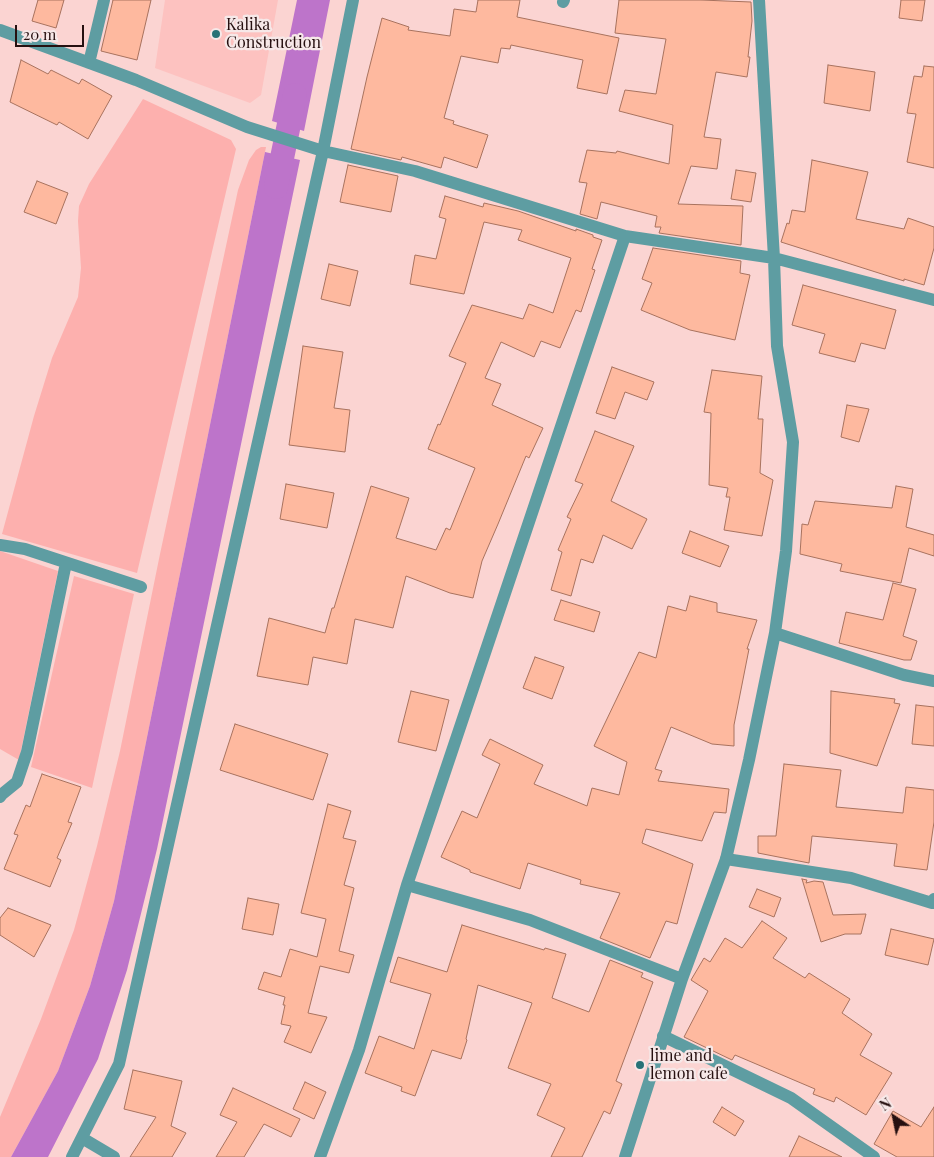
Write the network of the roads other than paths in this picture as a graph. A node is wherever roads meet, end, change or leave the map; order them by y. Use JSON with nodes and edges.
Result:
{"nodes":[{"id":1,"x":104,"y":0,"type":"edge"},
{"id":2,"x":353,"y":0,"type":"edge"},
{"id":3,"x":759,"y":0,"type":"edge"},
{"id":4,"x":0,"y":30,"type":"edge"},
{"id":5,"x":89,"y":63,"type":"junction"},
{"id":6,"x":318,"y":149,"type":"junction"},
{"id":7,"x":625,"y":236,"type":"junction"},
{"id":8,"x":774,"y":258,"type":"junction"},
{"id":9,"x":933,"y":297,"type":"edge"},
{"id":10,"x":0,"y":545,"type":"edge"},
{"id":11,"x":66,"y":563,"type":"junction"},
{"id":12,"x":141,"y":587,"type":"dead end"},
{"id":13,"x":775,"y":632,"type":"junction"},
{"id":14,"x":934,"y":681,"type":"edge"},
{"id":15,"x":1,"y":796,"type":"edge"},
{"id":16,"x":726,"y":859,"type":"junction"},
{"id":17,"x":407,"y":885,"type":"junction"},
{"id":18,"x":934,"y":899,"type":"edge"},
{"id":19,"x":682,"y":980,"type":"junction"},
{"id":20,"x":663,"y":1036,"type":"junction"},
{"id":21,"x":82,"y":1138,"type":"junction"},
{"id":22,"x":72,"y":1157,"type":"edge"},
{"id":23,"x":114,"y":1157,"type":"edge"},
{"id":24,"x":320,"y":1157,"type":"edge"},
{"id":25,"x":625,"y":1157,"type":"edge"},
{"id":26,"x":874,"y":1157,"type":"edge"}],
"edges":[{"from":1,"to":5,"type":"street"},
{"from":2,"to":6,"type":"street"},
{"from":3,"to":8,"type":"street"},
{"from":4,"to":5,"type":"street"},
{"from":5,"to":6,"type":"street"},
{"from":6,"to":7,"type":"street"},
{"from":6,"to":21,"type":"street"},
{"from":7,"to":8,"type":"street"},
{"from":7,"to":17,"type":"street"},
{"from":8,"to":9,"type":"street"},
{"from":8,"to":13,"type":"street"},
{"from":10,"to":11,"type":"street"},
{"from":11,"to":12,"type":"street"},
{"from":11,"to":15,"type":"street"},
{"from":13,"to":14,"type":"street"},
{"from":13,"to":16,"type":"street"},
{"from":16,"to":18,"type":"street"},
{"from":16,"to":19,"type":"street"},
{"from":17,"to":19,"type":"street"},
{"from":17,"to":24,"type":"street"},
{"from":19,"to":20,"type":"street"},
{"from":20,"to":25,"type":"street"},
{"from":20,"to":26,"type":"street"},
{"from":21,"to":22,"type":"street"},
{"from":21,"to":23,"type":"street"}]}
